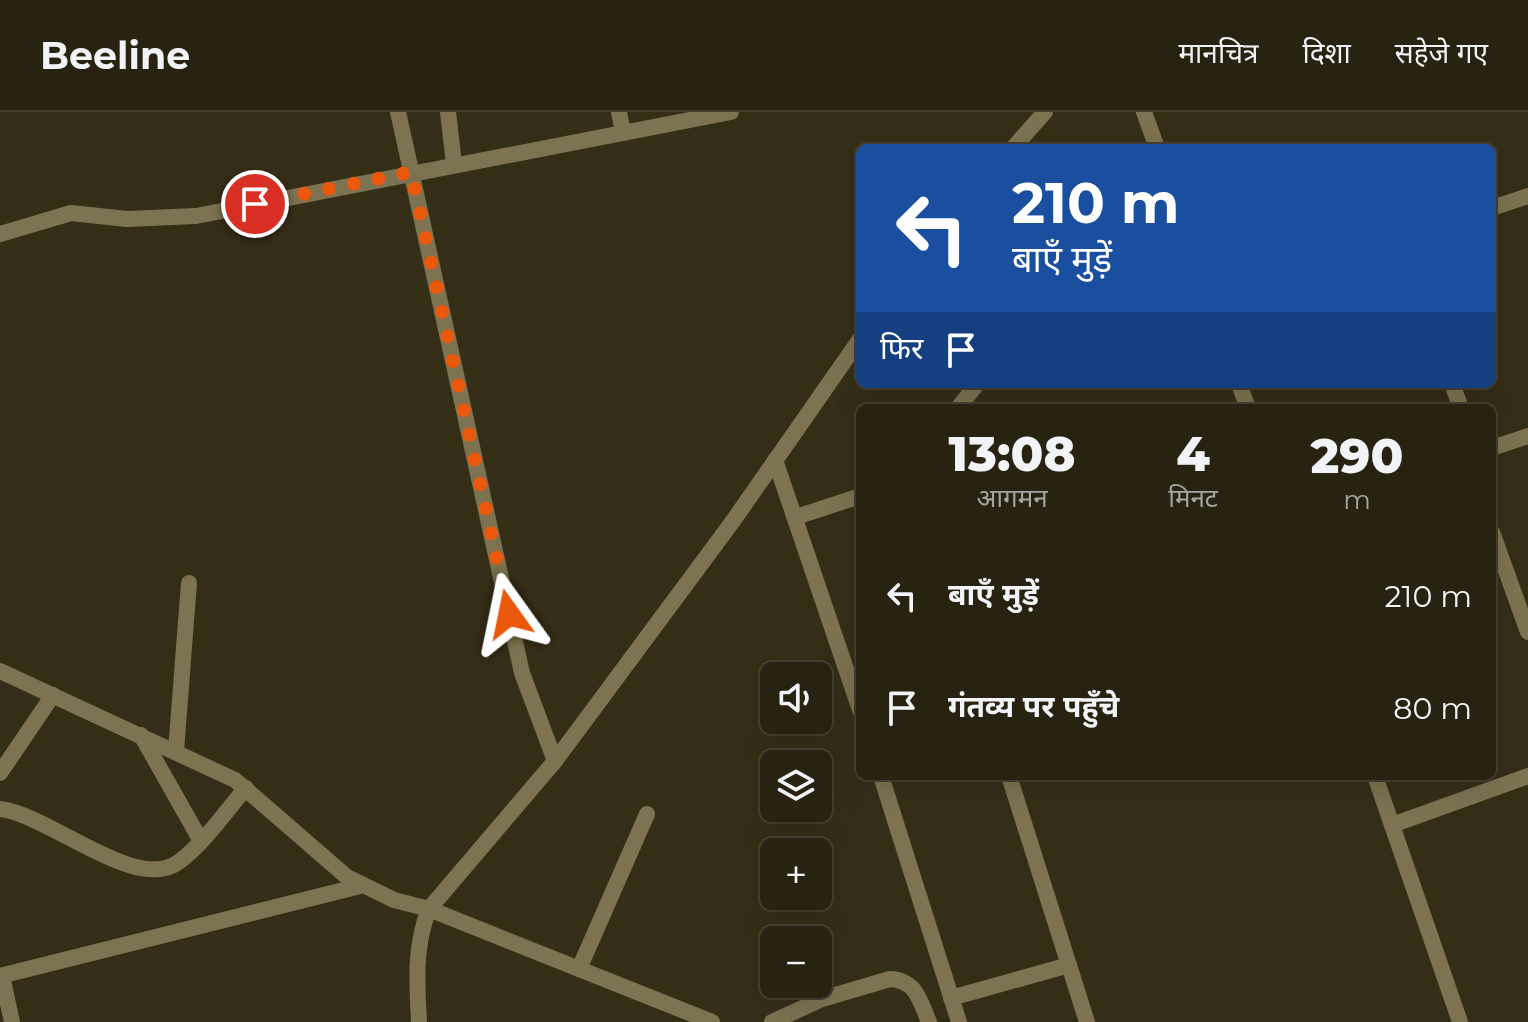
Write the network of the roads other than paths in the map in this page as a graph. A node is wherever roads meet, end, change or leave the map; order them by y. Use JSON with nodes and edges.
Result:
{"nodes":[{"id":1,"x":398,"y":112,"type":"edge"},
{"id":2,"x":448,"y":112,"type":"edge"},
{"id":3,"x":619,"y":112,"type":"edge"},
{"id":4,"x":731,"y":112,"type":"edge"},
{"id":5,"x":1045,"y":112,"type":"edge"},
{"id":6,"x":1144,"y":112,"type":"edge"},
{"id":7,"x":623,"y":132,"type":"junction"},
{"id":8,"x":1017,"y":144,"type":"edge"},
{"id":9,"x":1156,"y":144,"type":"edge"},
{"id":10,"x":454,"y":164,"type":"junction"},
{"id":11,"x":411,"y":172,"type":"junction"},
{"id":12,"x":1528,"y":196,"type":"edge"},
{"id":13,"x":1496,"y":207,"type":"edge"},
{"id":14,"x":0,"y":234,"type":"edge"},
{"id":15,"x":856,"y":345,"type":"edge"},
{"id":16,"x":974,"y":388,"type":"edge"},
{"id":17,"x":961,"y":404,"type":"edge"},
{"id":18,"x":1528,"y":436,"type":"edge"},
{"id":19,"x":1496,"y":447,"type":"edge"},
{"id":20,"x":775,"y":460,"type":"junction"},
{"id":21,"x":856,"y":497,"type":"edge"},
{"id":22,"x":796,"y":517,"type":"junction"},
{"id":23,"x":1496,"y":543,"type":"edge"},
{"id":24,"x":189,"y":583,"type":"dead end"},
{"id":25,"x":1528,"y":632,"type":"edge"},
{"id":26,"x":0,"y":671,"type":"edge"},
{"id":27,"x":855,"y":674,"type":"edge"},
{"id":28,"x":53,"y":695,"type":"junction"},
{"id":29,"x":141,"y":735,"type":"junction"},
{"id":30,"x":176,"y":751,"type":"junction"},
{"id":31,"x":555,"y":761,"type":"junction"},
{"id":32,"x":0,"y":773,"type":"edge"},
{"id":33,"x":1528,"y":776,"type":"edge"},
{"id":34,"x":882,"y":780,"type":"edge"},
{"id":35,"x":1010,"y":780,"type":"edge"},
{"id":36,"x":1376,"y":780,"type":"edge"},
{"id":37,"x":246,"y":788,"type":"junction"},
{"id":38,"x":0,"y":809,"type":"edge"},
{"id":39,"x":647,"y":814,"type":"dead end"},
{"id":40,"x":1392,"y":825,"type":"junction"},
{"id":41,"x":201,"y":841,"type":"junction"},
{"id":42,"x":360,"y":886,"type":"junction"},
{"id":43,"x":429,"y":909,"type":"junction"},
{"id":44,"x":1069,"y":965,"type":"junction"},
{"id":45,"x":579,"y":969,"type":"junction"},
{"id":46,"x":1,"y":976,"type":"edge"},
{"id":47,"x":951,"y":998,"type":"junction"},
{"id":48,"x":701,"y":1020,"type":"edge"},
{"id":49,"x":12,"y":1022,"type":"edge"},
{"id":50,"x":419,"y":1022,"type":"edge"},
{"id":51,"x":772,"y":1022,"type":"edge"},
{"id":52,"x":929,"y":1022,"type":"edge"},
{"id":53,"x":959,"y":1022,"type":"edge"},
{"id":54,"x":1087,"y":1022,"type":"edge"},
{"id":55,"x":1460,"y":1022,"type":"edge"}],
"edges":[{"from":1,"to":11,"type":"street"},
{"from":2,"to":10,"type":"street"},
{"from":3,"to":7,"type":"street"},
{"from":4,"to":7,"type":"street"},
{"from":5,"to":8,"type":"street"},
{"from":6,"to":9,"type":"street"},
{"from":7,"to":10,"type":"street"},
{"from":10,"to":11,"type":"street"},
{"from":11,"to":14,"type":"street"},
{"from":11,"to":31,"type":"street"},
{"from":12,"to":13,"type":"street"},
{"from":15,"to":20,"type":"street"},
{"from":16,"to":17,"type":"street"},
{"from":18,"to":19,"type":"street"},
{"from":20,"to":22,"type":"street"},
{"from":20,"to":31,"type":"street"},
{"from":21,"to":22,"type":"street"},
{"from":22,"to":27,"type":"street"},
{"from":23,"to":25,"type":"street"},
{"from":24,"to":30,"type":"street"},
{"from":26,"to":28,"type":"street"},
{"from":28,"to":29,"type":"street"},
{"from":28,"to":32,"type":"street"},
{"from":29,"to":30,"type":"street"},
{"from":29,"to":41,"type":"street"},
{"from":30,"to":37,"type":"street"},
{"from":31,"to":43,"type":"street"},
{"from":33,"to":40,"type":"street"},
{"from":34,"to":47,"type":"street"},
{"from":35,"to":44,"type":"street"},
{"from":36,"to":40,"type":"street"},
{"from":37,"to":41,"type":"street"},
{"from":37,"to":42,"type":"street"},
{"from":38,"to":41,"type":"street"},
{"from":39,"to":45,"type":"street"},
{"from":40,"to":55,"type":"street"},
{"from":42,"to":43,"type":"street"},
{"from":42,"to":46,"type":"street"},
{"from":43,"to":45,"type":"street"},
{"from":43,"to":50,"type":"street"},
{"from":44,"to":47,"type":"street"},
{"from":44,"to":54,"type":"street"},
{"from":45,"to":48,"type":"street"},
{"from":46,"to":49,"type":"street"},
{"from":47,"to":53,"type":"street"},
{"from":51,"to":52,"type":"street"}]}
